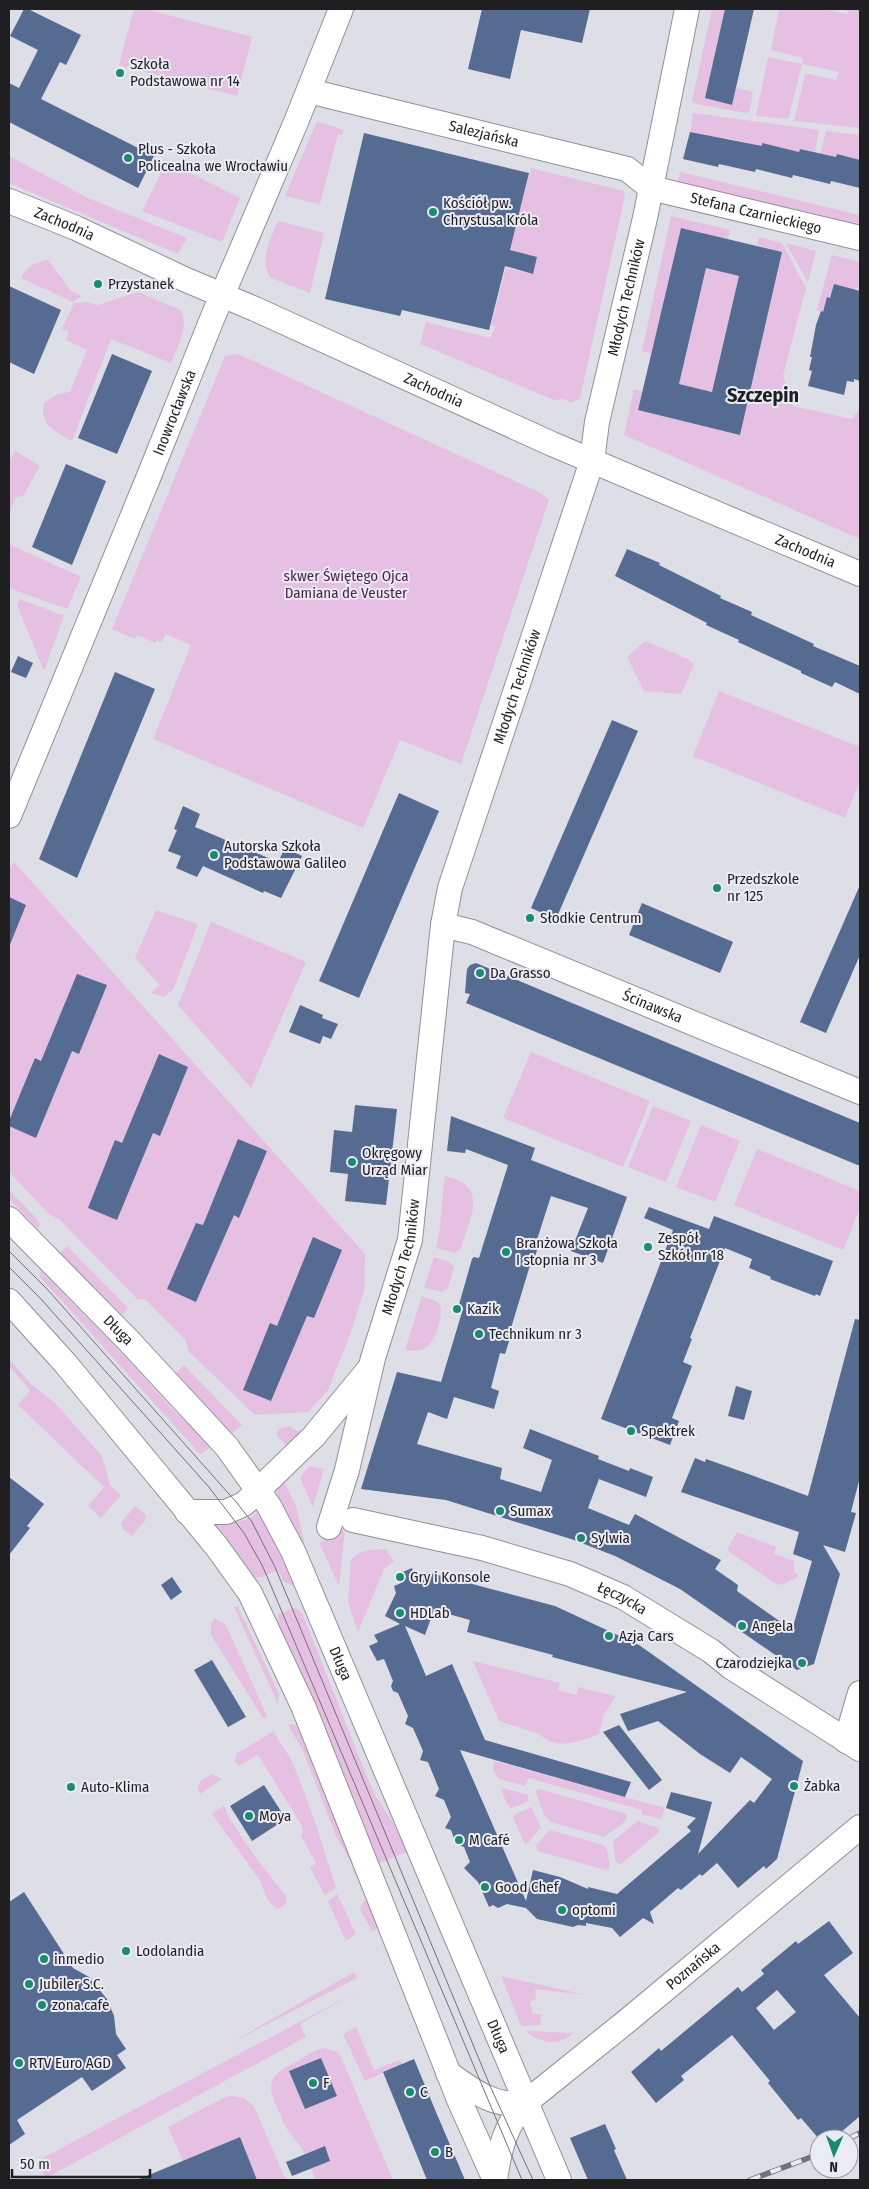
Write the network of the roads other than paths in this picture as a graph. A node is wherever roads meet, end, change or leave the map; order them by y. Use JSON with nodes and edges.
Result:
{"nodes":[{"id":1,"x":341,"y":9,"type":"edge"},
{"id":2,"x":687,"y":9,"type":"edge"},
{"id":3,"x":309,"y":91,"type":"junction"},
{"id":4,"x":651,"y":188,"type":"junction"},
{"id":5,"x":9,"y":201,"type":"edge"},
{"id":6,"x":860,"y":238,"type":"edge"},
{"id":7,"x":222,"y":296,"type":"junction"},
{"id":8,"x":592,"y":461,"type":"junction"},
{"id":9,"x":860,"y":574,"type":"edge"},
{"id":10,"x":9,"y":816,"type":"edge"},
{"id":11,"x":443,"y":925,"type":"junction"},
{"id":12,"x":860,"y":1092,"type":"edge"},
{"id":13,"x":9,"y":1219,"type":"edge"},
{"id":14,"x":9,"y":1301,"type":"edge"},
{"id":15,"x":371,"y":1367,"type":"junction"},
{"id":16,"x":258,"y":1491,"type":"junction"},
{"id":17,"x":187,"y":1512,"type":"junction"},
{"id":18,"x":353,"y":1520,"type":"dead end"},
{"id":19,"x":329,"y":1527,"type":"dead end"},
{"id":20,"x":860,"y":1693,"type":"edge"},
{"id":21,"x":853,"y":1745,"type":"edge"},
{"id":22,"x":860,"y":1827,"type":"edge"},
{"id":23,"x":448,"y":2073,"type":"junction"},
{"id":24,"x":525,"y":2102,"type":"junction"},
{"id":25,"x":495,"y":2180,"type":"edge"},
{"id":26,"x":559,"y":2180,"type":"edge"}],
"edges":[{"from":1,"to":3,"type":"street","name":"Inowrocławska"},
{"from":2,"to":4,"type":"street","name":"Młodych Techników"},
{"from":3,"to":4,"type":"street","name":"Salezjańska"},
{"from":3,"to":7,"type":"street","name":"Inowrocławska"},
{"from":4,"to":6,"type":"street","name":"Stefana Czarnieckiego"},
{"from":4,"to":8,"type":"street","name":"Młodych Techników"},
{"from":5,"to":7,"type":"street","name":"Zachodnia"},
{"from":7,"to":8,"type":"street","name":"Zachodnia"},
{"from":7,"to":10,"type":"street","name":"Inowrocławska"},
{"from":8,"to":9,"type":"street","name":"Zachodnia"},
{"from":8,"to":11,"type":"street","name":"Młodych Techników"},
{"from":11,"to":12,"type":"street","name":"Ścinawska"},
{"from":11,"to":15,"type":"street","name":"Młodych Techników"},
{"from":13,"to":16,"type":"street","name":"Długa"},
{"from":14,"to":17,"type":"street"},
{"from":15,"to":16,"type":"street","name":"Młodych Techników"},
{"from":15,"to":19,"type":"street","name":"Młodych Techników"},
{"from":16,"to":17,"type":"street","name":"Młodych Techników"},
{"from":16,"to":24,"type":"street","name":"Długa"},
{"from":17,"to":23,"type":"street"},
{"from":18,"to":21,"type":"street","name":"Łęczycka"},
{"from":20,"to":21,"type":"street"},
{"from":22,"to":24,"type":"street","name":"Poznańska"},
{"from":23,"to":24,"type":"street"},
{"from":23,"to":25,"type":"street"},
{"from":24,"to":25,"type":"street","name":"Poznańska"},
{"from":24,"to":26,"type":"street","name":"Długa"}]}
